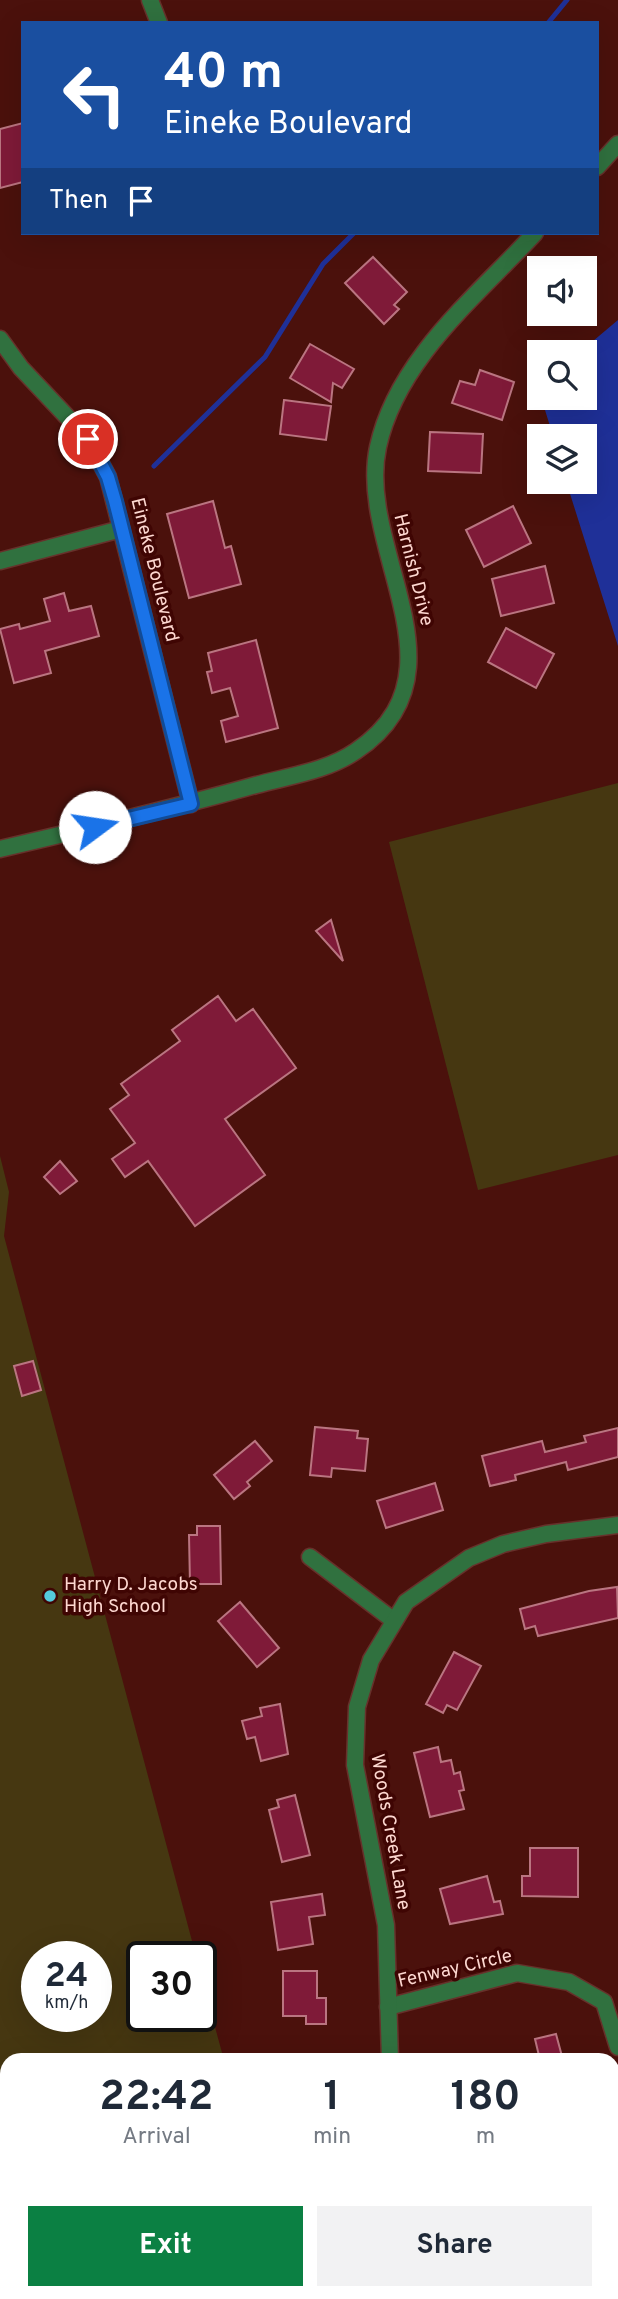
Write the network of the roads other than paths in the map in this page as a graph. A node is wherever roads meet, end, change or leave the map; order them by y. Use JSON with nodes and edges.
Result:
{"nodes":[{"id":1,"x":150,"y":0,"type":"edge"},
{"id":2,"x":158,"y":21,"type":"edge"},
{"id":3,"x":618,"y":144,"type":"edge"},
{"id":4,"x":599,"y":165,"type":"edge"},
{"id":5,"x":533,"y":235,"type":"edge"},
{"id":6,"x":0,"y":339,"type":"edge"},
{"id":7,"x":121,"y":529,"type":"junction"},
{"id":8,"x":0,"y":561,"type":"edge"},
{"id":9,"x":191,"y":804,"type":"junction"},
{"id":10,"x":0,"y":849,"type":"edge"},
{"id":11,"x":618,"y":1525,"type":"edge"},
{"id":12,"x":310,"y":1557,"type":"dead end"},
{"id":13,"x":393,"y":1620,"type":"junction"},
{"id":14,"x":388,"y":2007,"type":"junction"},
{"id":15,"x":618,"y":2047,"type":"edge"},
{"id":16,"x":390,"y":2053,"type":"edge"}],
"edges":[{"from":1,"to":2,"type":"street"},
{"from":3,"to":4,"type":"street"},
{"from":5,"to":9,"type":"street","name":"Harnish Drive"},
{"from":6,"to":7,"type":"street","name":"Eineke Boulevard"},
{"from":7,"to":8,"type":"street"},
{"from":7,"to":9,"type":"street","name":"Eineke Boulevard"},
{"from":9,"to":10,"type":"street","name":"Harnish Drive"},
{"from":11,"to":13,"type":"street","name":"Woods Creek Lane"},
{"from":12,"to":13,"type":"street"},
{"from":13,"to":14,"type":"street","name":"Woods Creek Lane"},
{"from":14,"to":15,"type":"street","name":"Fenway Circle"},
{"from":14,"to":16,"type":"street","name":"Woods Creek Lane"}]}
